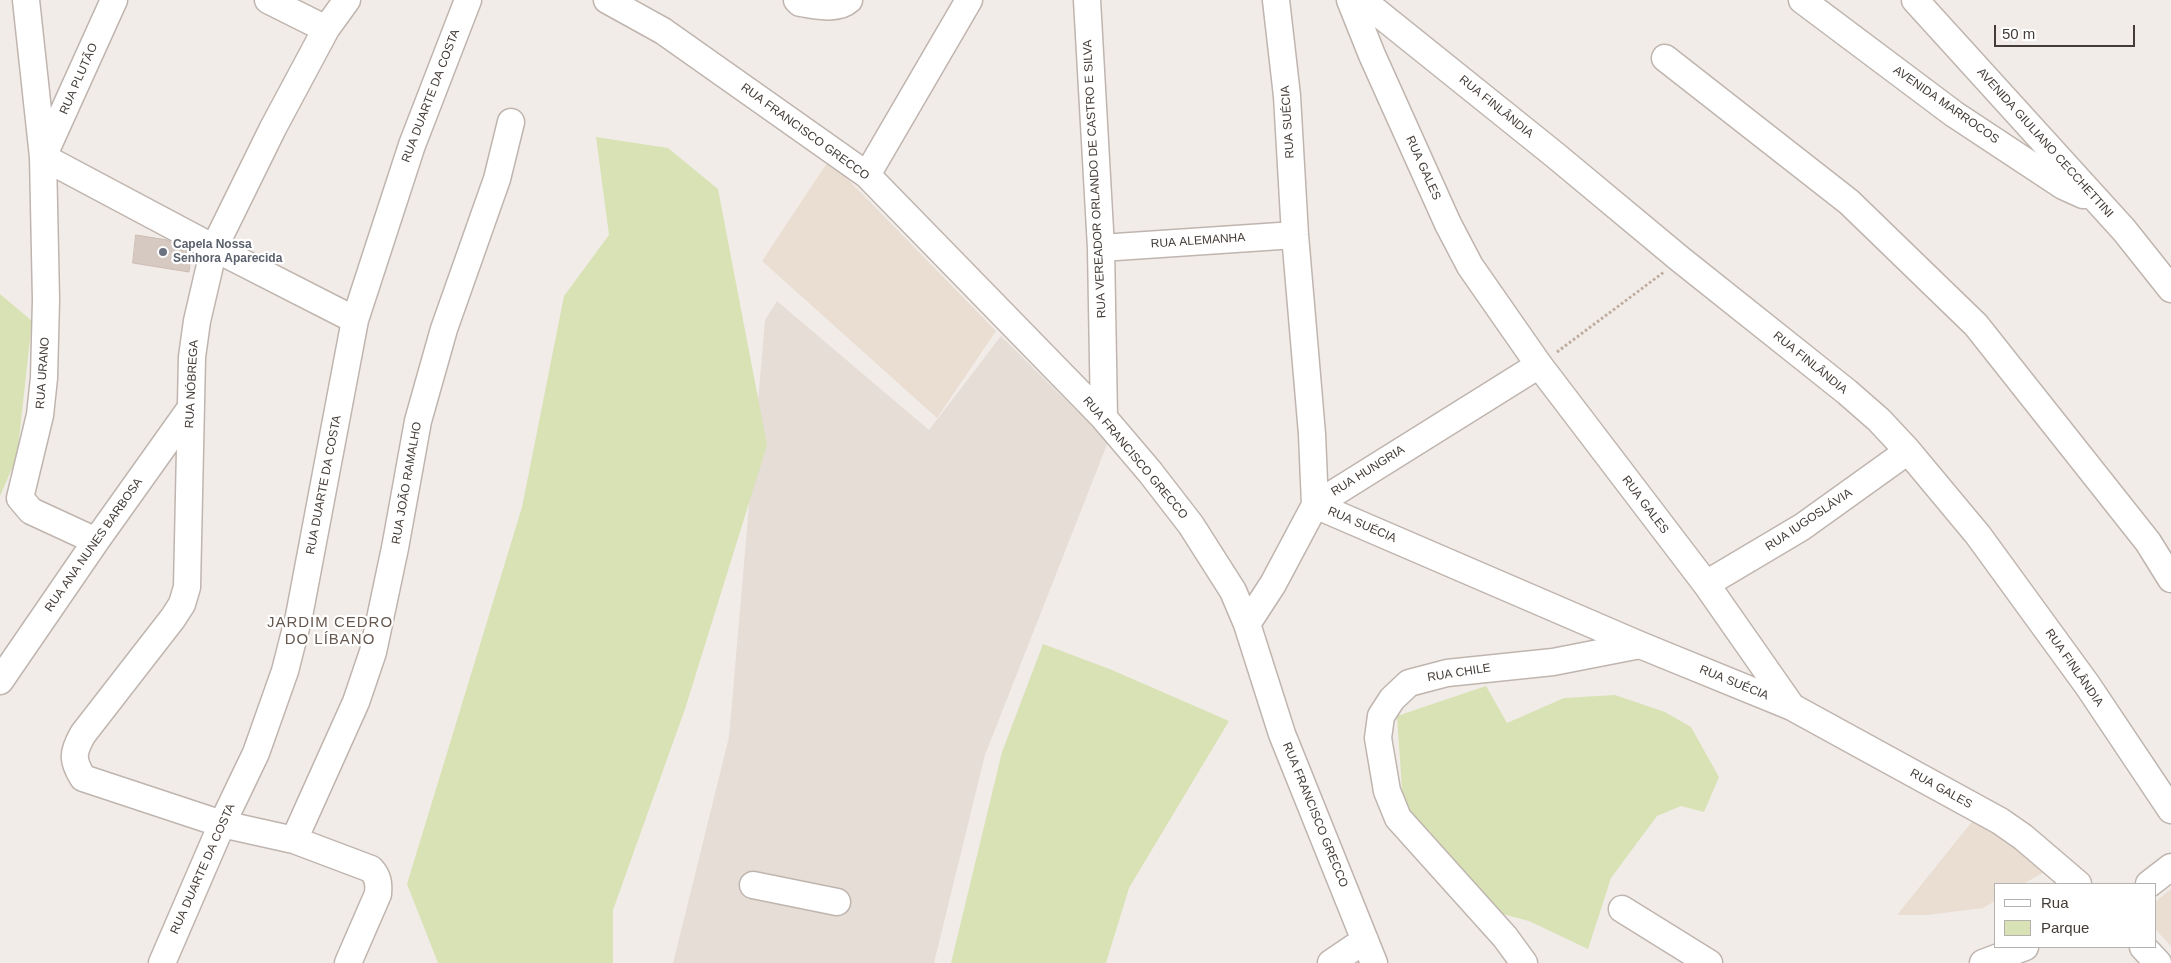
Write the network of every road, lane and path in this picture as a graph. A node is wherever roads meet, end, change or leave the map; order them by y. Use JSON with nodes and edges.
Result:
{"nodes":[{"id":1,"x":26,"y":0,"type":"edge"},
{"id":2,"x":114,"y":0,"type":"edge"},
{"id":3,"x":268,"y":0,"type":"edge"},
{"id":4,"x":347,"y":0,"type":"edge"},
{"id":5,"x":468,"y":0,"type":"edge"},
{"id":6,"x":607,"y":0,"type":"edge"},
{"id":7,"x":797,"y":0,"type":"edge"},
{"id":8,"x":849,"y":0,"type":"edge"},
{"id":9,"x":969,"y":0,"type":"edge"},
{"id":10,"x":1087,"y":0,"type":"edge"},
{"id":11,"x":1276,"y":0,"type":"edge"},
{"id":12,"x":1350,"y":0,"type":"edge"},
{"id":13,"x":1362,"y":0,"type":"edge"},
{"id":14,"x":1802,"y":0,"type":"edge"},
{"id":15,"x":1915,"y":0,"type":"edge"},
{"id":16,"x":326,"y":29,"type":"junction"},
{"id":17,"x":1665,"y":58,"type":"dead end"},
{"id":18,"x":511,"y":122,"type":"dead end"},
{"id":19,"x":43,"y":157,"type":"junction"},
{"id":20,"x":867,"y":175,"type":"junction"},
{"id":21,"x":2096,"y":199,"type":"junction"},
{"id":22,"x":1295,"y":235,"type":"junction"},
{"id":23,"x":214,"y":248,"type":"junction"},
{"id":24,"x":1101,"y":248,"type":"junction"},
{"id":25,"x":1680,"y":259,"type":"junction"},
{"id":26,"x":2171,"y":289,"type":"edge"},
{"id":27,"x":355,"y":320,"type":"junction"},
{"id":28,"x":1539,"y":365,"type":"junction"},
{"id":29,"x":190,"y":409,"type":"junction"},
{"id":30,"x":1104,"y":418,"type":"junction"},
{"id":31,"x":1908,"y":450,"type":"junction"},
{"id":32,"x":1314,"y":504,"type":"junction"},
{"id":33,"x":96,"y":541,"type":"junction"},
{"id":34,"x":2171,"y":580,"type":"edge"},
{"id":35,"x":1706,"y":584,"type":"junction"},
{"id":36,"x":1247,"y":624,"type":"junction"},
{"id":37,"x":1640,"y":645,"type":"junction"},
{"id":38,"x":0,"y":681,"type":"edge"},
{"id":39,"x":1792,"y":707,"type":"junction"},
{"id":40,"x":2171,"y":810,"type":"edge"},
{"id":41,"x":222,"y":824,"type":"junction"},
{"id":42,"x":294,"y":840,"type":"junction"},
{"id":43,"x":2171,"y":867,"type":"edge"},
{"id":44,"x":2077,"y":883,"type":"edge"},
{"id":45,"x":2150,"y":883,"type":"edge"},
{"id":46,"x":753,"y":885,"type":"dead end"},
{"id":47,"x":837,"y":902,"type":"dead end"},
{"id":48,"x":1622,"y":909,"type":"dead end"},
{"id":49,"x":2022,"y":948,"type":"edge"},
{"id":50,"x":2144,"y":948,"type":"edge"},
{"id":51,"x":1369,"y":951,"type":"edge"},
{"id":52,"x":162,"y":963,"type":"edge"},
{"id":53,"x":348,"y":963,"type":"edge"},
{"id":54,"x":1331,"y":963,"type":"edge"},
{"id":55,"x":1524,"y":963,"type":"edge"},
{"id":56,"x":1709,"y":963,"type":"edge"},
{"id":57,"x":1983,"y":963,"type":"edge"},
{"id":58,"x":2158,"y":963,"type":"edge"}],
"edges":[{"from":1,"to":19,"type":"street"},
{"from":2,"to":19,"type":"street","name":"RUA PLUTÃO"},
{"from":3,"to":16,"type":"street"},
{"from":4,"to":16,"type":"street","name":"RUA NÓBREGA"},
{"from":5,"to":27,"type":"street","name":"RUA DUARTE DA COSTA"},
{"from":6,"to":20,"type":"street","name":"RUA FRANCISCO GRECCO"},
{"from":7,"to":8,"type":"street"},
{"from":9,"to":20,"type":"street"},
{"from":10,"to":24,"type":"street","name":"RUA VEREADOR ORLANDO DE CASTRO E SILVA"},
{"from":11,"to":22,"type":"street","name":"RUA SUÉCIA"},
{"from":12,"to":28,"type":"street","name":"RUA GALES"},
{"from":13,"to":25,"type":"street","name":"RUA FINLÂNDIA"},
{"from":14,"to":21,"type":"street","name":"AVENIDA MARROCOS"},
{"from":15,"to":21,"type":"street","name":"AVENIDA GIULIANO CECCHETTINI"},
{"from":16,"to":23,"type":"street","name":"RUA NÓBREGA"},
{"from":17,"to":34,"type":"street"},
{"from":18,"to":42,"type":"street","name":"RUA JOÃO RAMALHO"},
{"from":19,"to":23,"type":"street"},
{"from":19,"to":33,"type":"street","name":"RUA URANO"},
{"from":20,"to":30,"type":"street","name":"RUA FRANCISCO GRECCO"},
{"from":21,"to":26,"type":"street","name":"AVENIDA GIULIANO CECCHETTINI"},
{"from":22,"to":24,"type":"street","name":"RUA ALEMANHA"},
{"from":22,"to":32,"type":"street","name":"RUA SUÉCIA"},
{"from":23,"to":27,"type":"street"},
{"from":23,"to":29,"type":"street","name":"RUA NÓBREGA"},
{"from":24,"to":30,"type":"street","name":"RUA VEREADOR ORLANDO DE CASTRO E SILVA"},
{"from":25,"to":28,"type":"path"},
{"from":25,"to":31,"type":"street","name":"RUA FINLÂNDIA"},
{"from":27,"to":41,"type":"street","name":"RUA DUARTE DA COSTA"},
{"from":28,"to":32,"type":"street","name":"RUA HUNGRIA"},
{"from":28,"to":35,"type":"street","name":"RUA GALES"},
{"from":29,"to":33,"type":"street","name":"RUA ANA NUNES BARBOSA"},
{"from":29,"to":41,"type":"street","name":"RUA NÓBREGA"},
{"from":30,"to":36,"type":"street","name":"RUA FRANCISCO GRECCO"},
{"from":31,"to":35,"type":"street","name":"RUA IUGOSLÁVIA"},
{"from":31,"to":40,"type":"street","name":"RUA FINLÂNDIA"},
{"from":32,"to":36,"type":"street"},
{"from":32,"to":37,"type":"street","name":"RUA SUÉCIA"},
{"from":33,"to":38,"type":"street","name":"RUA ANA NUNES BARBOSA"},
{"from":35,"to":39,"type":"street","name":"RUA GALES"},
{"from":36,"to":51,"type":"street","name":"RUA FRANCISCO GRECCO"},
{"from":37,"to":39,"type":"street","name":"RUA SUÉCIA"},
{"from":37,"to":55,"type":"street","name":"RUA CHILE"},
{"from":39,"to":44,"type":"street","name":"RUA GALES"},
{"from":41,"to":42,"type":"street"},
{"from":41,"to":52,"type":"street","name":"RUA DUARTE DA COSTA"},
{"from":42,"to":53,"type":"street"},
{"from":43,"to":45,"type":"street"},
{"from":46,"to":47,"type":"street"},
{"from":48,"to":56,"type":"street"},
{"from":49,"to":57,"type":"street"},
{"from":50,"to":58,"type":"street"},
{"from":51,"to":54,"type":"street"}]}
